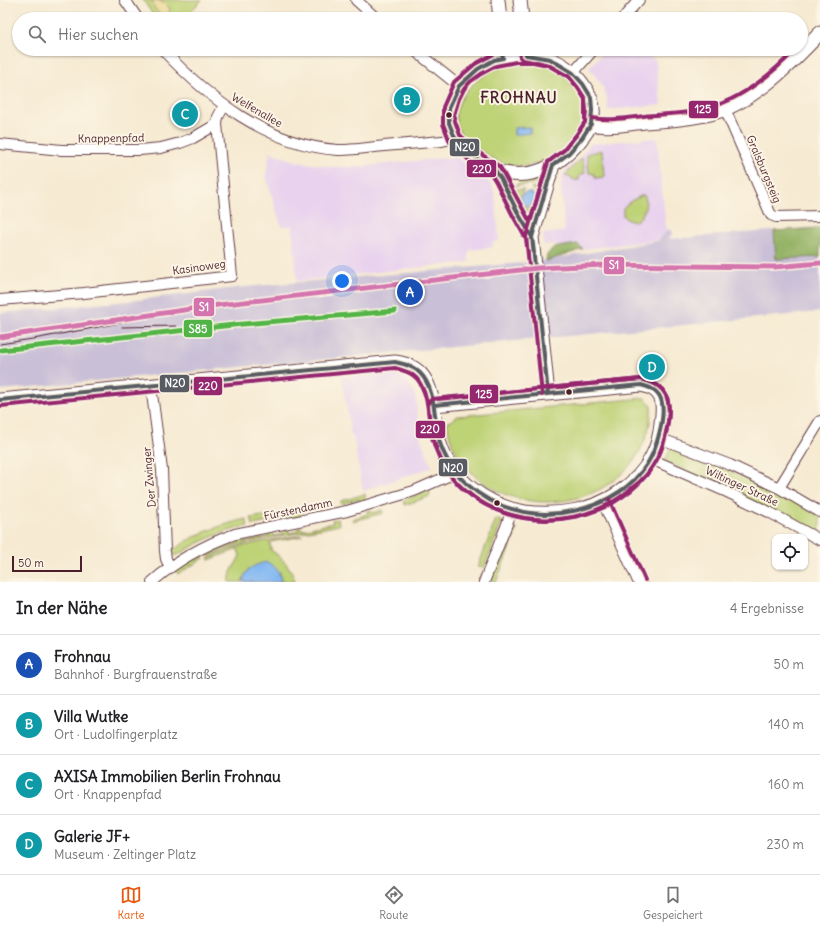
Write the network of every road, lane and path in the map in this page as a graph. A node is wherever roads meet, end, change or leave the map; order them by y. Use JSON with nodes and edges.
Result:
{"nodes":[{"id":1,"x":126,"y":0,"type":"edge"},
{"id":2,"x":356,"y":0,"type":"edge"},
{"id":3,"x":498,"y":0,"type":"edge"},
{"id":4,"x":520,"y":0,"type":"edge"},
{"id":5,"x":639,"y":0,"type":"edge"},
{"id":6,"x":134,"y":12,"type":"edge"},
{"id":7,"x":369,"y":12,"type":"edge"},
{"id":8,"x":499,"y":12,"type":"edge"},
{"id":9,"x":521,"y":12,"type":"edge"},
{"id":10,"x":628,"y":12,"type":"edge"},
{"id":11,"x":820,"y":33,"type":"edge"},
{"id":12,"x":808,"y":45,"type":"edge"},
{"id":13,"x":169,"y":56,"type":"edge"},
{"id":14,"x":422,"y":56,"type":"edge"},
{"id":15,"x":499,"y":56,"type":"edge"},
{"id":16,"x":538,"y":56,"type":"edge"},
{"id":17,"x":588,"y":56,"type":"edge"},
{"id":18,"x":798,"y":56,"type":"edge"},
{"id":19,"x":573,"y":72,"type":"junction"},
{"id":20,"x":459,"y":86,"type":"junction"},
{"id":21,"x":224,"y":106,"type":"junction"},
{"id":22,"x":725,"y":109,"type":"junction"},
{"id":23,"x":217,"y":124,"type":"junction"},
{"id":24,"x":591,"y":124,"type":"junction"},
{"id":25,"x":454,"y":138,"type":"junction"},
{"id":26,"x":0,"y":144,"type":"edge"},
{"id":27,"x":553,"y":166,"type":"junction"},
{"id":28,"x":495,"y":170,"type":"junction"},
{"id":29,"x":820,"y":216,"type":"edge"},
{"id":30,"x":532,"y":237,"type":"junction"},
{"id":31,"x":0,"y":300,"type":"edge"},
{"id":32,"x":151,"y":386,"type":"junction"},
{"id":33,"x":548,"y":394,"type":"junction"},
{"id":34,"x":0,"y":400,"type":"edge"},
{"id":35,"x":434,"y":405,"type":"junction"},
{"id":36,"x":820,"y":421,"type":"edge"},
{"id":37,"x":659,"y":438,"type":"junction"},
{"id":38,"x":651,"y":459,"type":"junction"},
{"id":39,"x":455,"y":473,"type":"junction"},
{"id":40,"x":779,"y":488,"type":"junction"},
{"id":41,"x":604,"y":501,"type":"junction"},
{"id":42,"x":512,"y":509,"type":"junction"},
{"id":43,"x":820,"y":512,"type":"edge"},
{"id":44,"x":820,"y":540,"type":"edge"},
{"id":45,"x":170,"y":566,"type":"junction"},
{"id":46,"x":152,"y":582,"type":"edge"},
{"id":47,"x":484,"y":582,"type":"edge"},
{"id":48,"x":640,"y":582,"type":"edge"}],
"edges":[{"from":1,"to":6,"type":"street"},
{"from":2,"to":7,"type":"street"},
{"from":3,"to":8,"type":"street"},
{"from":4,"to":9,"type":"street"},
{"from":5,"to":10,"type":"street"},
{"from":11,"to":12,"type":"street"},
{"from":13,"to":21,"type":"street","name":"Welfenallee"},
{"from":14,"to":20,"type":"street"},
{"from":15,"to":20,"type":"street"},
{"from":16,"to":19,"type":"street"},
{"from":17,"to":19,"type":"street"},
{"from":18,"to":22,"type":"street"},
{"from":19,"to":24,"type":"street"},
{"from":20,"to":25,"type":"street"},
{"from":21,"to":23,"type":"street","name":"Kasinoweg"},
{"from":21,"to":25,"type":"street","name":"Welfenallee"},
{"from":22,"to":24,"type":"street"},
{"from":22,"to":29,"type":"street","name":"Gralsburgsteig"},
{"from":23,"to":26,"type":"street","name":"Knappenpfad"},
{"from":23,"to":31,"type":"street","name":"Kasinoweg"},
{"from":24,"to":27,"type":"street"},
{"from":25,"to":28,"type":"street"},
{"from":27,"to":28,"type":"street"},
{"from":27,"to":30,"type":"street"},
{"from":28,"to":30,"type":"street"},
{"from":30,"to":33,"type":"street"},
{"from":32,"to":34,"type":"street"},
{"from":32,"to":35,"type":"street"},
{"from":32,"to":45,"type":"street","name":"Der Zwinger"},
{"from":33,"to":35,"type":"street"},
{"from":33,"to":37,"type":"street"},
{"from":35,"to":39,"type":"street"},
{"from":36,"to":40,"type":"street"},
{"from":37,"to":38,"type":"street"},
{"from":37,"to":40,"type":"street","name":"Wiltinger Straße"},
{"from":38,"to":41,"type":"street"},
{"from":38,"to":44,"type":"street","name":"Wiltinger Straße"},
{"from":39,"to":42,"type":"street"},
{"from":39,"to":45,"type":"street","name":"Fürstendamm"},
{"from":40,"to":43,"type":"street","name":"Wiltinger Straße"},
{"from":41,"to":42,"type":"street"},
{"from":41,"to":48,"type":"street"},
{"from":42,"to":47,"type":"street"},
{"from":45,"to":46,"type":"street","name":"Fürstendamm"}]}
